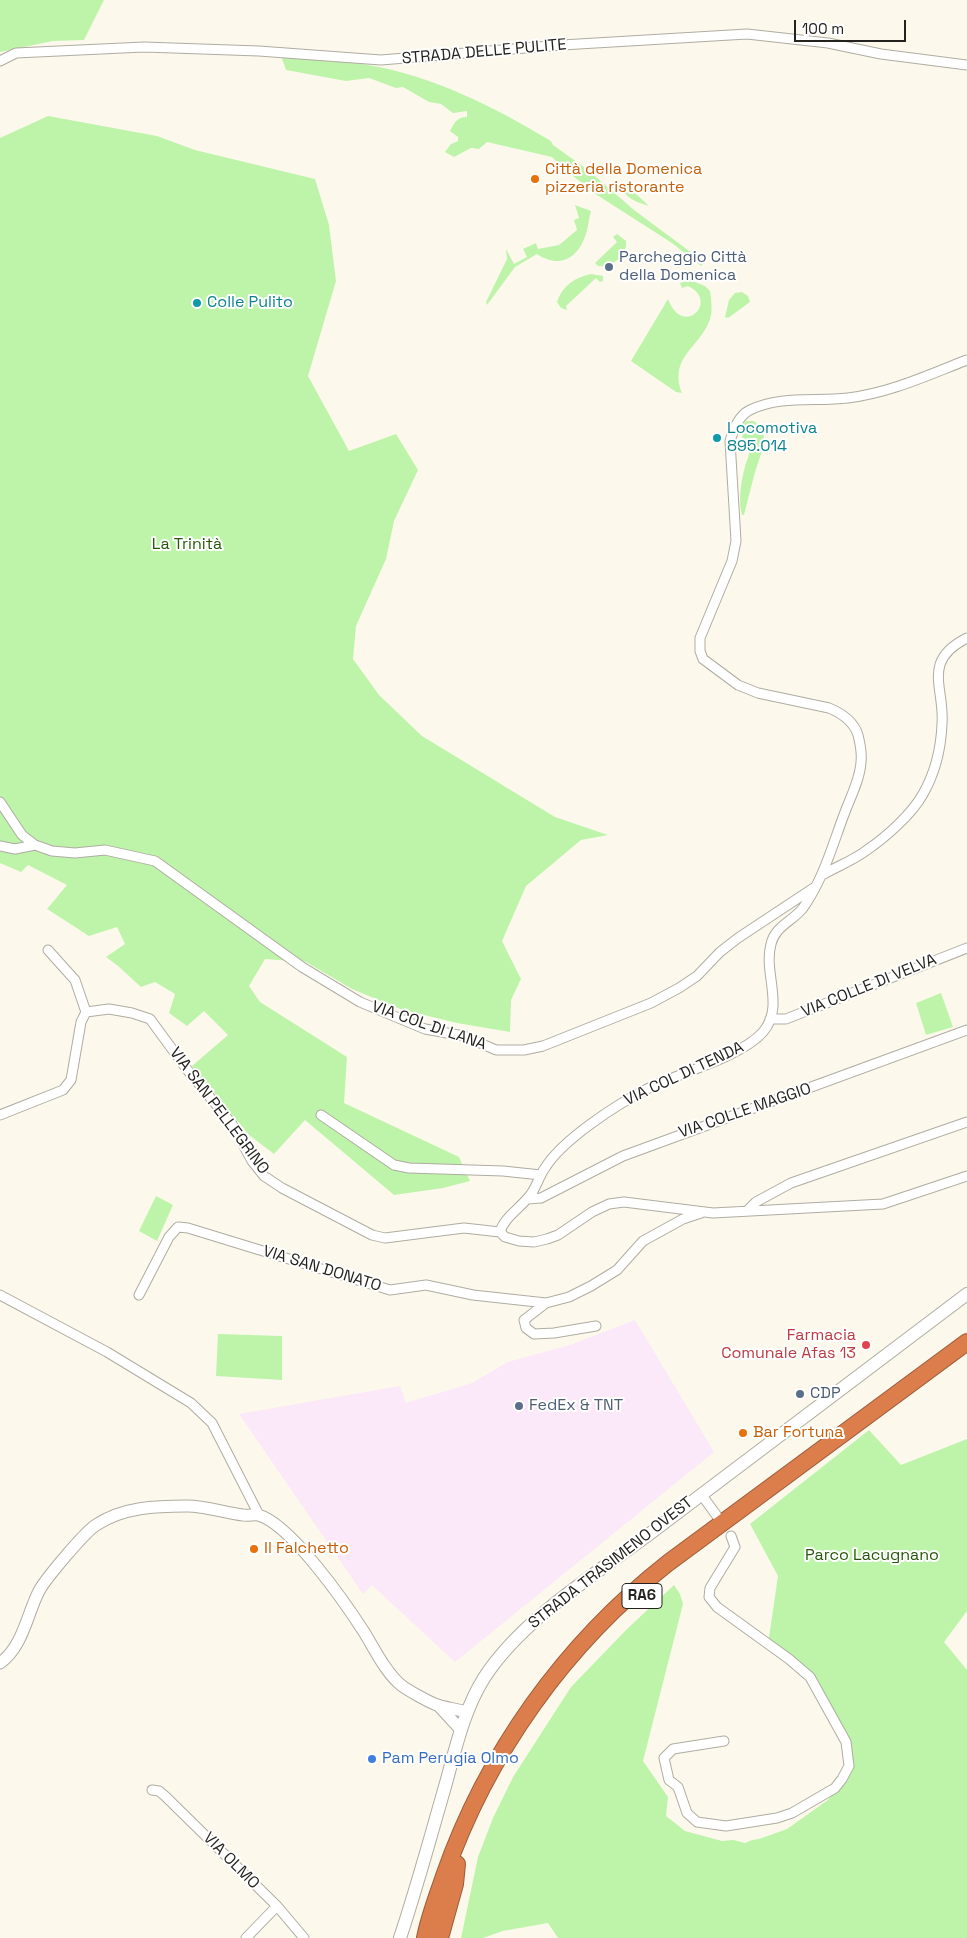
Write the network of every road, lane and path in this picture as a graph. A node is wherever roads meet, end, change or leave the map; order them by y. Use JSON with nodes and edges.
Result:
{"nodes":[{"id":1,"x":0,"y":61,"type":"edge"},
{"id":2,"x":967,"y":65,"type":"edge"},
{"id":3,"x":967,"y":360,"type":"edge"},
{"id":4,"x":967,"y":638,"type":"edge"},
{"id":5,"x":0,"y":802,"type":"edge"},
{"id":6,"x":35,"y":845,"type":"junction"},
{"id":7,"x":0,"y":846,"type":"edge"},
{"id":8,"x":824,"y":874,"type":"junction"},
{"id":9,"x":818,"y":885,"type":"junction"},
{"id":10,"x":967,"y":948,"type":"edge"},
{"id":11,"x":48,"y":950,"type":"dead end"},
{"id":12,"x":86,"y":1012,"type":"junction"},
{"id":13,"x":770,"y":1019,"type":"junction"},
{"id":14,"x":967,"y":1030,"type":"edge"},
{"id":15,"x":0,"y":1115,"type":"edge"},
{"id":16,"x":321,"y":1115,"type":"dead end"},
{"id":17,"x":967,"y":1122,"type":"edge"},
{"id":18,"x":542,"y":1175,"type":"junction"},
{"id":19,"x":967,"y":1176,"type":"edge"},
{"id":20,"x":528,"y":1199,"type":"junction"},
{"id":21,"x":747,"y":1211,"type":"junction"},
{"id":22,"x":704,"y":1212,"type":"junction"},
{"id":23,"x":500,"y":1232,"type":"junction"},
{"id":24,"x":967,"y":1294,"type":"edge"},
{"id":25,"x":0,"y":1295,"type":"edge"},
{"id":26,"x":139,"y":1295,"type":"dead end"},
{"id":27,"x":546,"y":1303,"type":"junction"},
{"id":28,"x":596,"y":1326,"type":"dead end"},
{"id":29,"x":967,"y":1342,"type":"edge"},
{"id":30,"x":967,"y":1352,"type":"edge"},
{"id":31,"x":701,"y":1494,"type":"junction"},
{"id":32,"x":259,"y":1515,"type":"junction"},
{"id":33,"x":717,"y":1516,"type":"dead end"},
{"id":34,"x":731,"y":1536,"type":"dead end"},
{"id":35,"x":0,"y":1663,"type":"edge"},
{"id":36,"x":438,"y":1705,"type":"junction"},
{"id":37,"x":466,"y":1712,"type":"junction"},
{"id":38,"x":461,"y":1730,"type":"junction"},
{"id":39,"x":724,"y":1741,"type":"dead end"},
{"id":40,"x":152,"y":1790,"type":"dead end"},
{"id":41,"x":457,"y":1864,"type":"junction"},
{"id":42,"x":277,"y":1906,"type":"junction"},
{"id":43,"x":246,"y":1938,"type":"edge"},
{"id":44,"x":304,"y":1938,"type":"edge"},
{"id":45,"x":400,"y":1938,"type":"edge"},
{"id":46,"x":425,"y":1938,"type":"edge"},
{"id":47,"x":434,"y":1938,"type":"edge"},
{"id":48,"x":440,"y":1938,"type":"edge"}],
"edges":[{"from":1,"to":2,"type":"street","name":"STRADA DELLE PULITE"},
{"from":3,"to":8,"type":"street","name":"VIA COL DI TENDA"},
{"from":4,"to":8,"type":"street"},
{"from":5,"to":6,"type":"street","name":"VIA COL DI LANA"},
{"from":6,"to":7,"type":"street"},
{"from":6,"to":9,"type":"street","name":"VIA COL DI LANA"},
{"from":8,"to":9,"type":"street","name":"VIA COL DI TENDA"},
{"from":9,"to":13,"type":"street","name":"VIA COL DI TENDA"},
{"from":10,"to":13,"type":"street","name":"VIA COLLE DI VELVA"},
{"from":11,"to":12,"type":"street"},
{"from":12,"to":15,"type":"street"},
{"from":12,"to":23,"type":"street","name":"VIA SAN PELLEGRINO"},
{"from":13,"to":18,"type":"street","name":"VIA COL DI TENDA"},
{"from":14,"to":20,"type":"street","name":"VIA COLLE MAGGIO"},
{"from":16,"to":18,"type":"street"},
{"from":17,"to":21,"type":"street"},
{"from":18,"to":20,"type":"street","name":"VIA COL DI TENDA"},
{"from":19,"to":21,"type":"street"},
{"from":20,"to":23,"type":"street","name":"VIA COL DI TENDA"},
{"from":21,"to":22,"type":"street"},
{"from":22,"to":23,"type":"street"},
{"from":22,"to":27,"type":"street","name":"VIA SAN DONATO"},
{"from":24,"to":31,"type":"main road","name":"STRADA TRASIMENO OVEST"},
{"from":25,"to":32,"type":"street"},
{"from":26,"to":27,"type":"street","name":"VIA SAN DONATO"},
{"from":27,"to":28,"type":"street","name":"VIA SAN DONATO"},
{"from":29,"to":46,"type":"highway","number":"RA6"},
{"from":30,"to":41,"type":"highway","number":"RA6"},
{"from":31,"to":33,"type":"street"},
{"from":31,"to":37,"type":"main road","name":"STRADA TRASIMENO OVEST"},
{"from":32,"to":35,"type":"street"},
{"from":32,"to":36,"type":"street"},
{"from":34,"to":39,"type":"street"},
{"from":36,"to":37,"type":"street"},
{"from":36,"to":38,"type":"street"},
{"from":37,"to":38,"type":"main road","name":"STRADA TRASIMENO OVEST"},
{"from":38,"to":45,"type":"main road","name":"STRADA TRASIMENO OVEST"},
{"from":40,"to":42,"type":"street","name":"VIA OLMO"},
{"from":41,"to":47,"type":"highway","number":"RA6"},
{"from":41,"to":48,"type":"highway"},
{"from":42,"to":43,"type":"street"},
{"from":42,"to":44,"type":"street","name":"VIA OLMO"}]}
